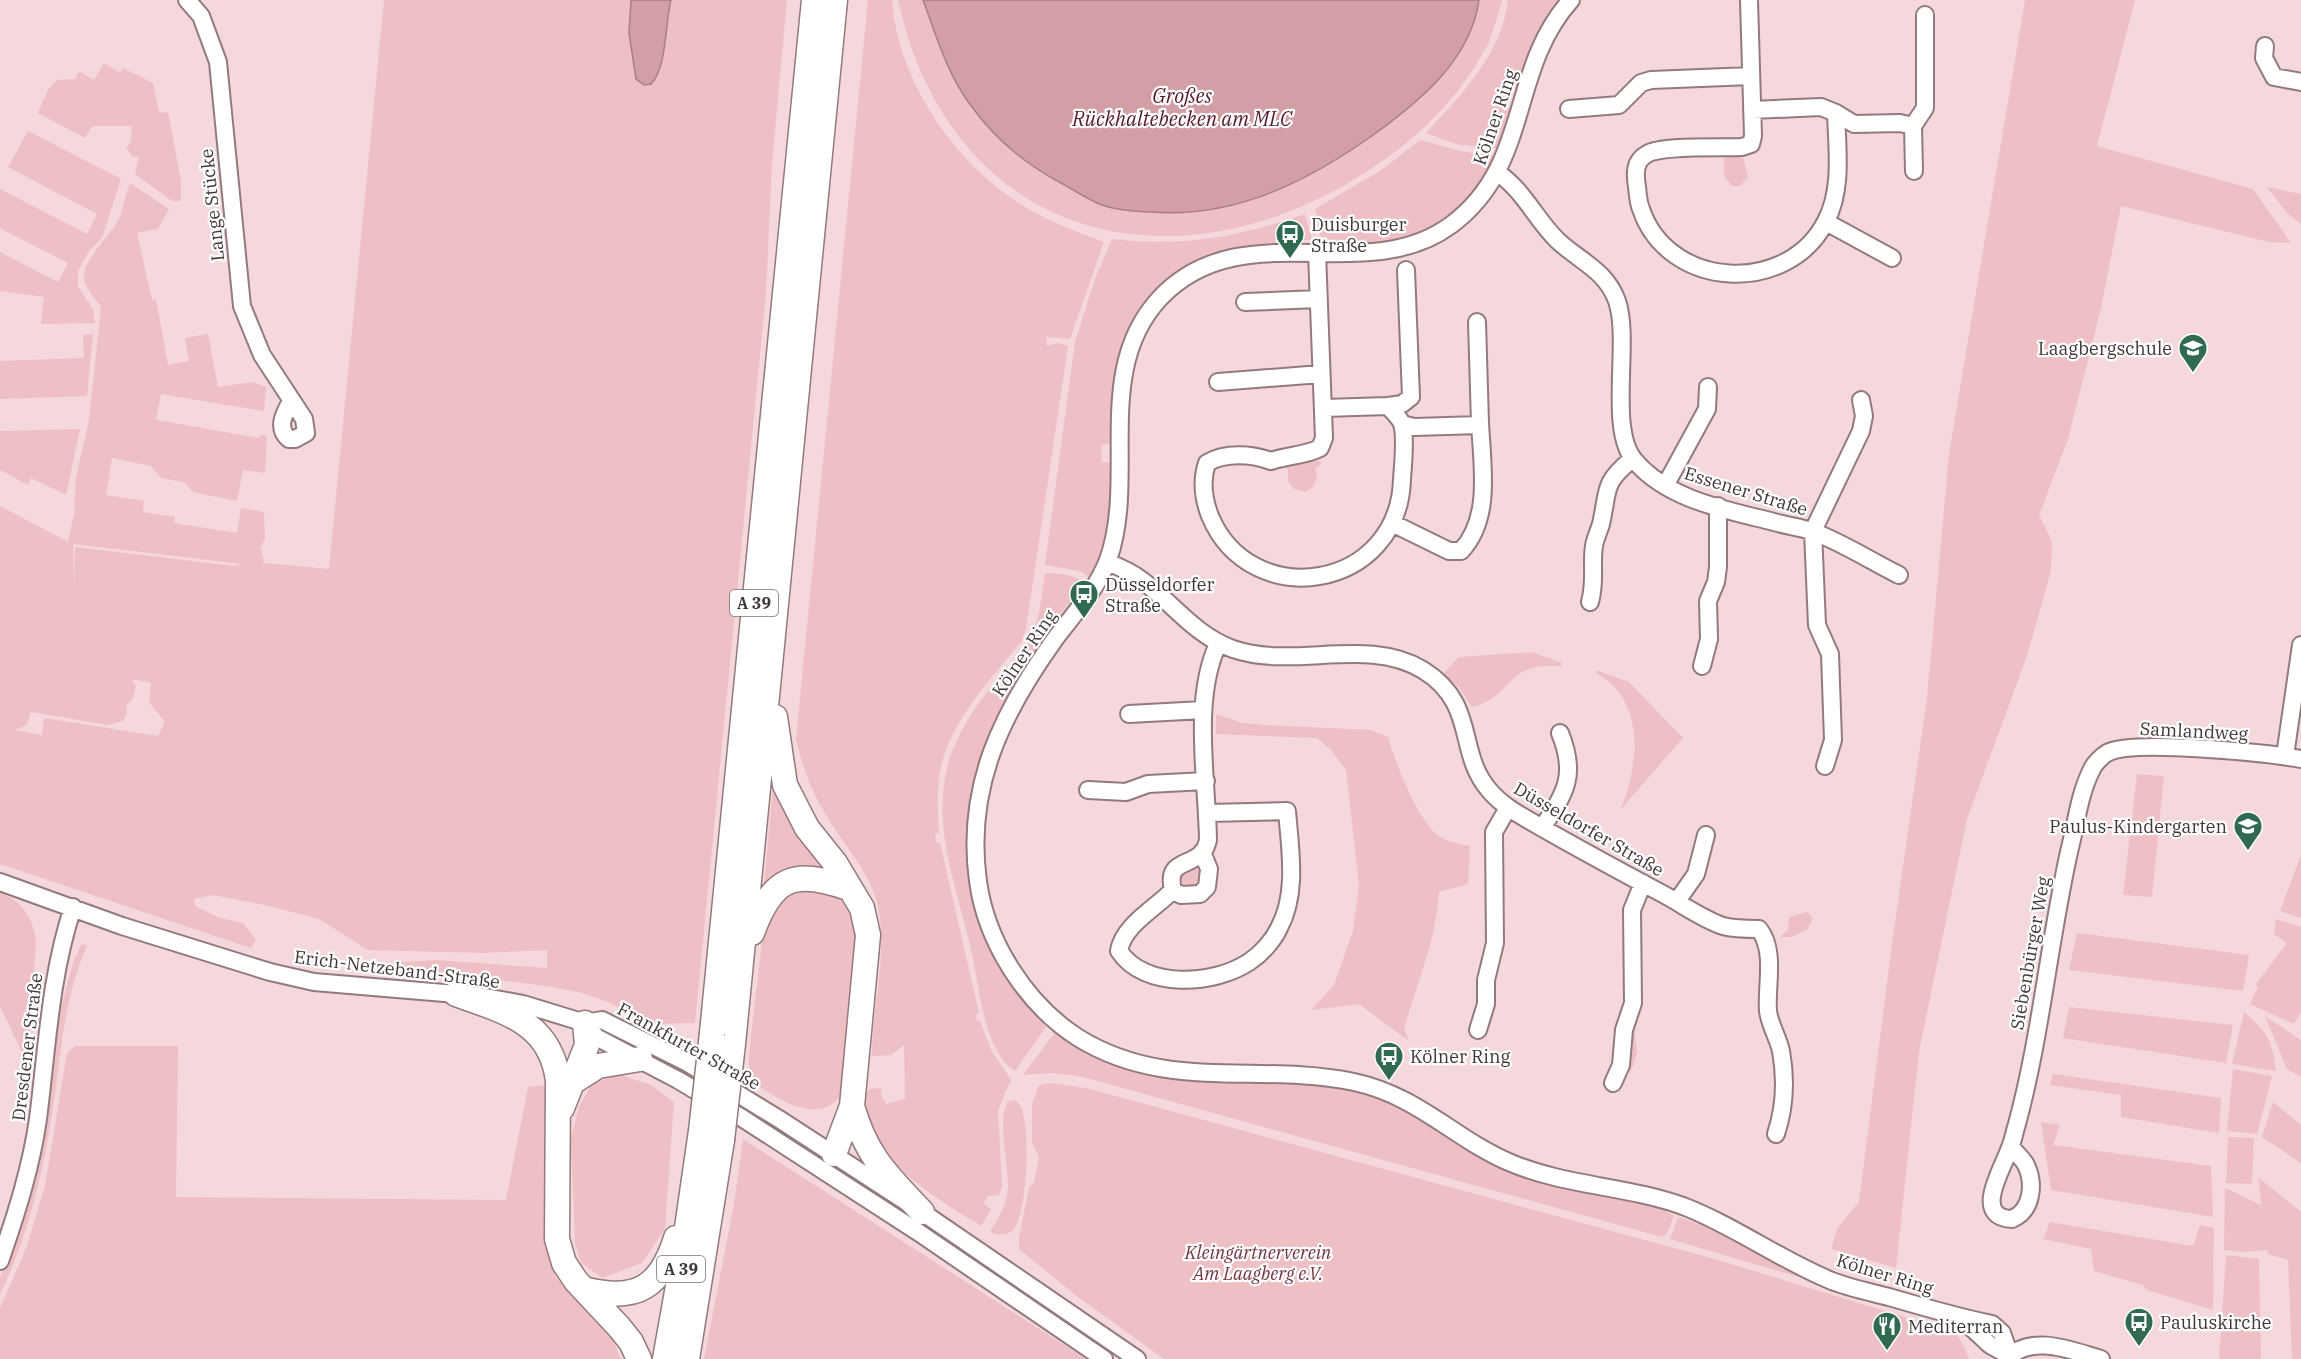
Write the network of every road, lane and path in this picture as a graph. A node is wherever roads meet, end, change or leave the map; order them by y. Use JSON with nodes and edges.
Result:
{"nodes":[{"id":1,"x":187,"y":0,"type":"edge"},
{"id":2,"x":814,"y":0,"type":"edge"},
{"id":3,"x":835,"y":0,"type":"edge"},
{"id":4,"x":1571,"y":0,"type":"edge"},
{"id":5,"x":1749,"y":0,"type":"edge"},
{"id":6,"x":1925,"y":15,"type":"dead end"},
{"id":7,"x":2265,"y":46,"type":"dead end"},
{"id":8,"x":1751,"y":76,"type":"junction"},
{"id":9,"x":2301,"y":82,"type":"edge"},
{"id":10,"x":1569,"y":109,"type":"dead end"},
{"id":11,"x":1752,"y":110,"type":"junction"},
{"id":12,"x":1836,"y":113,"type":"junction"},
{"id":13,"x":1913,"y":126,"type":"junction"},
{"id":14,"x":1914,"y":171,"type":"dead end"},
{"id":15,"x":1498,"y":173,"type":"junction"},
{"id":16,"x":1826,"y":222,"type":"junction"},
{"id":17,"x":1317,"y":252,"type":"junction"},
{"id":18,"x":1892,"y":258,"type":"dead end"},
{"id":19,"x":1407,"y":270,"type":"dead end"},
{"id":20,"x":1318,"y":299,"type":"junction"},
{"id":21,"x":1245,"y":302,"type":"dead end"},
{"id":22,"x":1477,"y":322,"type":"dead end"},
{"id":23,"x":1320,"y":374,"type":"junction"},
{"id":24,"x":1218,"y":382,"type":"dead end"},
{"id":25,"x":1708,"y":387,"type":"dead end"},
{"id":26,"x":1861,"y":400,"type":"dead end"},
{"id":27,"x":291,"y":401,"type":"dead end"},
{"id":28,"x":1388,"y":406,"type":"junction"},
{"id":29,"x":1324,"y":408,"type":"junction"},
{"id":30,"x":1402,"y":424,"type":"junction"},
{"id":31,"x":1480,"y":425,"type":"junction"},
{"id":32,"x":1632,"y":459,"type":"junction"},
{"id":33,"x":1665,"y":486,"type":"junction"},
{"id":34,"x":1718,"y":507,"type":"junction"},
{"id":35,"x":1394,"y":524,"type":"junction"},
{"id":36,"x":1813,"y":531,"type":"junction"},
{"id":37,"x":1107,"y":562,"type":"junction"},
{"id":38,"x":1899,"y":575,"type":"dead end"},
{"id":39,"x":1590,"y":602,"type":"dead end"},
{"id":40,"x":1218,"y":644,"type":"junction"},
{"id":41,"x":2301,"y":645,"type":"edge"},
{"id":42,"x":1702,"y":666,"type":"dead end"},
{"id":43,"x":770,"y":670,"type":"junction"},
{"id":44,"x":1203,"y":710,"type":"junction"},
{"id":45,"x":1129,"y":714,"type":"dead end"},
{"id":46,"x":1560,"y":733,"type":"dead end"},
{"id":47,"x":2293,"y":757,"type":"edge"},
{"id":48,"x":1825,"y":766,"type":"dead end"},
{"id":49,"x":2092,"y":767,"type":"joint"},
{"id":50,"x":1206,"y":781,"type":"junction"},
{"id":51,"x":1088,"y":790,"type":"dead end"},
{"id":52,"x":1508,"y":808,"type":"junction"},
{"id":53,"x":1208,"y":813,"type":"junction"},
{"id":54,"x":1542,"y":828,"type":"junction"},
{"id":55,"x":1706,"y":836,"type":"dead end"},
{"id":56,"x":1202,"y":852,"type":"junction"},
{"id":57,"x":0,"y":882,"type":"edge"},
{"id":58,"x":1642,"y":883,"type":"junction"},
{"id":59,"x":848,"y":888,"type":"junction"},
{"id":60,"x":1173,"y":890,"type":"junction"},
{"id":61,"x":1677,"y":902,"type":"junction"},
{"id":62,"x":73,"y":908,"type":"junction"},
{"id":63,"x":741,"y":966,"type":"junction"},
{"id":64,"x":456,"y":994,"type":"junction"},
{"id":65,"x":585,"y":1023,"type":"junction"},
{"id":66,"x":1478,"y":1030,"type":"dead end"},
{"id":67,"x":722,"y":1038,"type":"junction"},
{"id":68,"x":640,"y":1059,"type":"junction"},
{"id":69,"x":566,"y":1082,"type":"junction"},
{"id":70,"x":1613,"y":1083,"type":"dead end"},
{"id":71,"x":852,"y":1106,"type":"junction"},
{"id":72,"x":1776,"y":1134,"type":"dead end"},
{"id":73,"x":711,"y":1135,"type":"junction"},
{"id":74,"x":2011,"y":1147,"type":"dead end"},
{"id":75,"x":829,"y":1162,"type":"junction"},
{"id":76,"x":695,"y":1179,"type":"junction"},
{"id":77,"x":922,"y":1212,"type":"junction"},
{"id":78,"x":0,"y":1261,"type":"edge"},
{"id":79,"x":586,"y":1290,"type":"junction"},
{"id":80,"x":2008,"y":1357,"type":"edge"},
{"id":81,"x":639,"y":1359,"type":"edge"},
{"id":82,"x":664,"y":1359,"type":"edge"},
{"id":83,"x":687,"y":1359,"type":"edge"},
{"id":84,"x":1104,"y":1359,"type":"edge"},
{"id":85,"x":1137,"y":1359,"type":"edge"},
{"id":86,"x":2101,"y":1359,"type":"edge"}],
"edges":[{"from":1,"to":27,"type":"street","name":"Lange Stücke"},
{"from":2,"to":67,"type":"highway","number":"A 39"},
{"from":3,"to":43,"type":"highway","number":"A 39"},
{"from":4,"to":15,"type":"street","name":"Kölner Ring"},
{"from":5,"to":8,"type":"street"},
{"from":6,"to":13,"type":"street"},
{"from":7,"to":9,"type":"street"},
{"from":8,"to":10,"type":"street"},
{"from":8,"to":11,"type":"street"},
{"from":11,"to":12,"type":"street"},
{"from":11,"to":16,"type":"street"},
{"from":12,"to":13,"type":"street"},
{"from":12,"to":16,"type":"street"},
{"from":13,"to":14,"type":"street"},
{"from":15,"to":17,"type":"street","name":"Kölner Ring"},
{"from":15,"to":32,"type":"street"},
{"from":16,"to":18,"type":"street"},
{"from":17,"to":20,"type":"street"},
{"from":17,"to":37,"type":"street","name":"Kölner Ring"},
{"from":19,"to":28,"type":"street"},
{"from":20,"to":21,"type":"street"},
{"from":20,"to":23,"type":"street"},
{"from":22,"to":31,"type":"street"},
{"from":23,"to":24,"type":"street"},
{"from":23,"to":29,"type":"street"},
{"from":25,"to":33,"type":"street"},
{"from":26,"to":36,"type":"street"},
{"from":28,"to":29,"type":"street"},
{"from":28,"to":30,"type":"street"},
{"from":29,"to":35,"type":"street"},
{"from":30,"to":31,"type":"street"},
{"from":30,"to":35,"type":"street"},
{"from":31,"to":35,"type":"street"},
{"from":32,"to":33,"type":"street","name":"Essener Straße"},
{"from":32,"to":39,"type":"street"},
{"from":33,"to":34,"type":"street","name":"Essener Straße"},
{"from":34,"to":36,"type":"street","name":"Essener Straße"},
{"from":34,"to":42,"type":"street"},
{"from":36,"to":38,"type":"street","name":"Essener Straße"},
{"from":36,"to":48,"type":"street"},
{"from":37,"to":40,"type":"street","name":"Düsseldorfer Straße"},
{"from":37,"to":80,"type":"street","name":"Kölner Ring"},
{"from":40,"to":44,"type":"street"},
{"from":40,"to":52,"type":"street","name":"Düsseldorfer Straße"},
{"from":41,"to":47,"type":"street"},
{"from":43,"to":59,"type":"highway"},
{"from":43,"to":63,"type":"highway","number":"A 39"},
{"from":44,"to":45,"type":"street"},
{"from":44,"to":50,"type":"street"},
{"from":46,"to":54,"type":"street"},
{"from":47,"to":49,"type":"street","name":"Samlandweg"},
{"from":49,"to":74,"type":"street","name":"Siebenbürger Weg"},
{"from":50,"to":51,"type":"street"},
{"from":50,"to":53,"type":"street"},
{"from":52,"to":54,"type":"street","name":"Düsseldorfer Straße"},
{"from":52,"to":66,"type":"street"},
{"from":53,"to":56,"type":"street"},
{"from":53,"to":60,"type":"street"},
{"from":54,"to":58,"type":"street","name":"Düsseldorfer Straße"},
{"from":55,"to":61,"type":"street"},
{"from":56,"to":60,"type":"street"},
{"from":56,"to":60,"type":"street"},
{"from":57,"to":62,"type":"street","name":"Erich-Netzeband-Straße"},
{"from":58,"to":61,"type":"street","name":"Düsseldorfer Straße"},
{"from":58,"to":70,"type":"street"},
{"from":59,"to":63,"type":"highway"},
{"from":59,"to":71,"type":"highway"},
{"from":61,"to":72,"type":"street","name":"Düsseldorfer Straße"},
{"from":62,"to":64,"type":"street","name":"Erich-Netzeband-Straße"},
{"from":62,"to":78,"type":"street","name":"Dresdener Straße"},
{"from":63,"to":67,"type":"highway","number":"A 39"},
{"from":64,"to":65,"type":"street","name":"Erich-Netzeband-Straße"},
{"from":64,"to":69,"type":"highway"},
{"from":65,"to":68,"type":"street","name":"Frankfurter Straße"},
{"from":65,"to":69,"type":"highway"},
{"from":65,"to":75,"type":"street","name":"Frankfurter Straße"},
{"from":67,"to":73,"type":"highway","number":"A 39","bridge":true},
{"from":68,"to":69,"type":"highway"},
{"from":68,"to":75,"type":"street","name":"Frankfurter Straße"},
{"from":69,"to":79,"type":"highway"},
{"from":71,"to":75,"type":"highway"},
{"from":71,"to":77,"type":"highway"},
{"from":73,"to":76,"type":"highway","number":"A 39"},
{"from":73,"to":83,"type":"highway","number":"A 39"},
{"from":75,"to":77,"type":"street","name":"Frankfurter Straße"},
{"from":75,"to":84,"type":"street","name":"Frankfurter Straße"},
{"from":76,"to":79,"type":"highway"},
{"from":76,"to":82,"type":"highway","number":"A 39"},
{"from":77,"to":85,"type":"street","name":"Frankfurter Straße"},
{"from":79,"to":81,"type":"highway"},
{"from":80,"to":86,"type":"street"}]}
